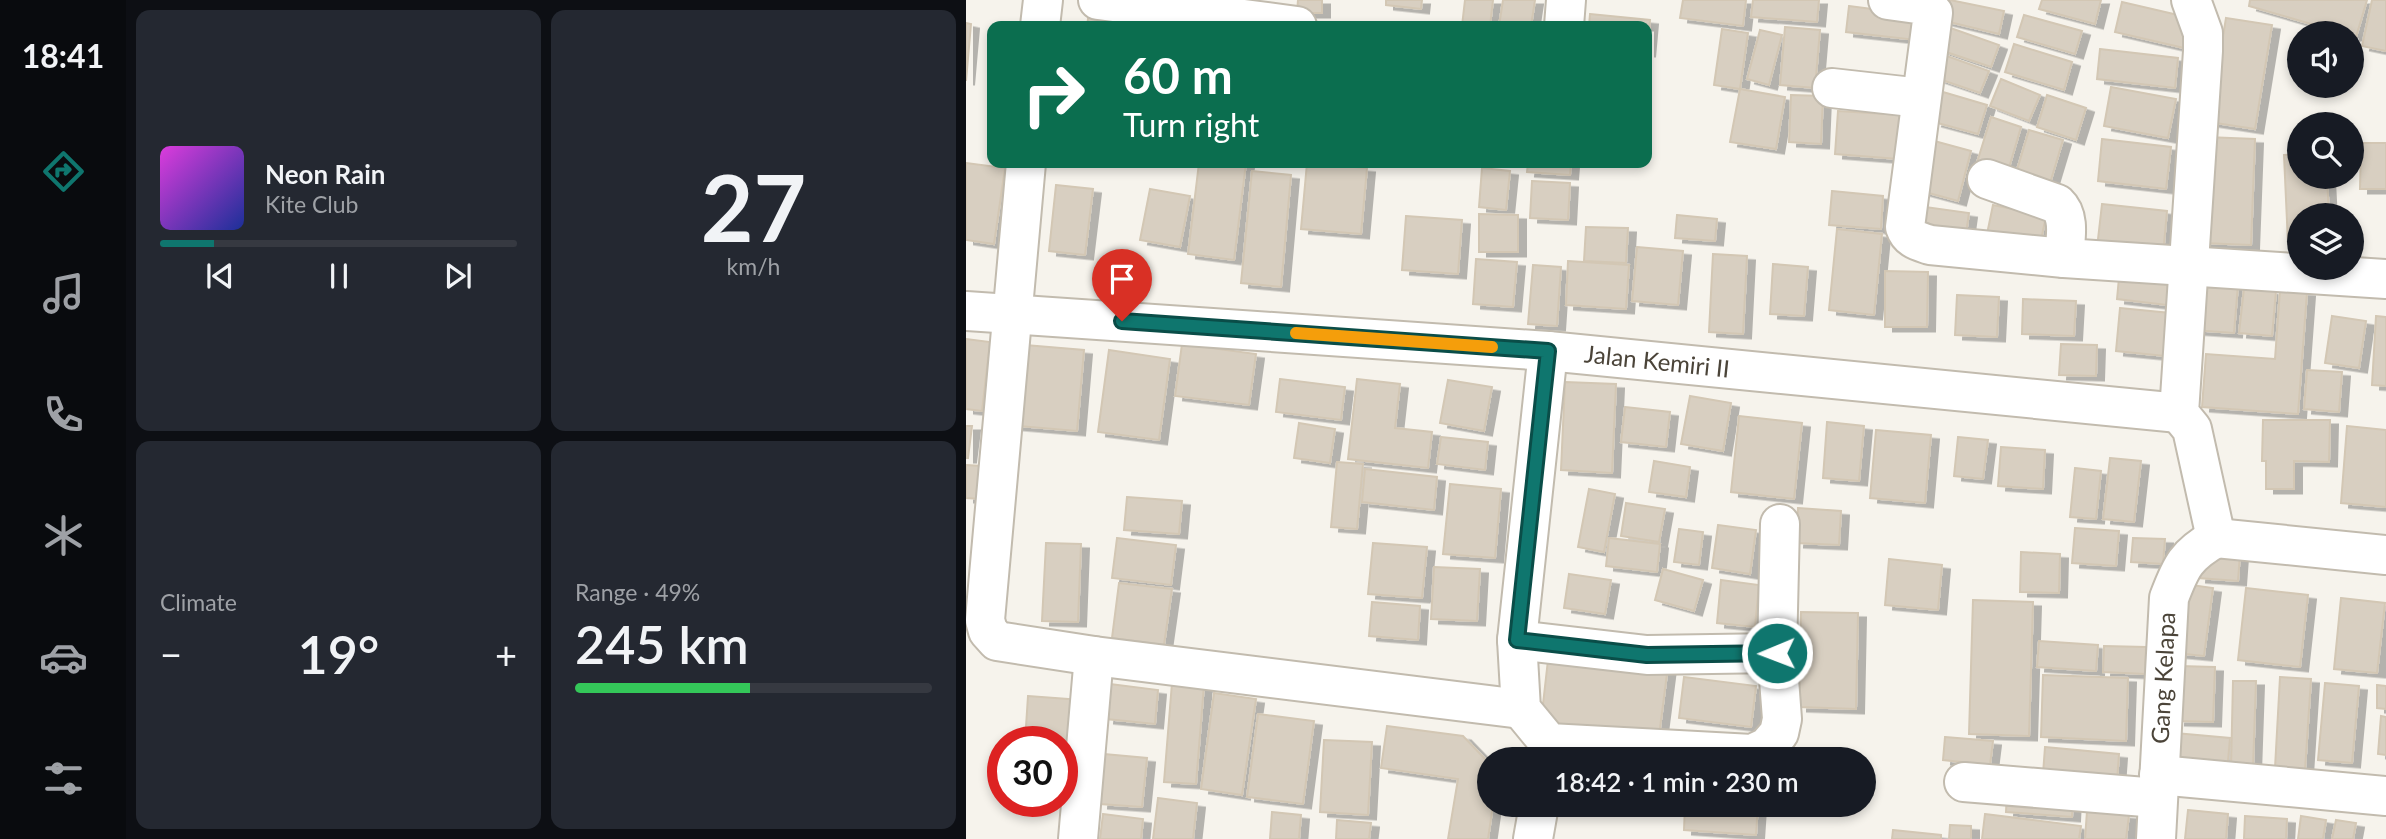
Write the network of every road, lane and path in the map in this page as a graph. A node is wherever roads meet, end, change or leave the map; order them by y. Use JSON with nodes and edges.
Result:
{"nodes":[{"id":1,"x":1042,"y":0,"type":"edge"},
{"id":2,"x":1098,"y":0,"type":"edge"},
{"id":3,"x":1566,"y":0,"type":"edge"},
{"id":4,"x":1888,"y":0,"type":"edge"},
{"id":5,"x":2191,"y":0,"type":"edge"},
{"id":6,"x":1040,"y":21,"type":"edge"},
{"id":7,"x":1259,"y":21,"type":"edge"},
{"id":8,"x":1564,"y":21,"type":"edge"},
{"id":9,"x":1832,"y":88,"type":"dead end"},
{"id":10,"x":1922,"y":98,"type":"junction"},
{"id":11,"x":1026,"y":168,"type":"edge"},
{"id":12,"x":1987,"y":179,"type":"dead end"},
{"id":13,"x":2064,"y":258,"type":"junction"},
{"id":14,"x":2188,"y":267,"type":"junction"},
{"id":15,"x":2386,"y":279,"type":"edge"},
{"id":16,"x":966,"y":312,"type":"edge"},
{"id":17,"x":1011,"y":314,"type":"junction"},
{"id":18,"x":1548,"y":351,"type":"junction"},
{"id":19,"x":2179,"y":413,"type":"junction"},
{"id":20,"x":1780,"y":524,"type":"dead end"},
{"id":21,"x":2217,"y":538,"type":"junction"},
{"id":22,"x":2386,"y":555,"type":"edge"},
{"id":23,"x":1517,"y":640,"type":"junction"},
{"id":24,"x":1777,"y":653,"type":"junction"},
{"id":25,"x":1094,"y":656,"type":"junction"},
{"id":26,"x":1521,"y":709,"type":"junction"},
{"id":27,"x":1545,"y":747,"type":"edge"},
{"id":28,"x":1767,"y":747,"type":"edge"},
{"id":29,"x":1964,"y":782,"type":"dead end"},
{"id":30,"x":2158,"y":787,"type":"junction"},
{"id":31,"x":2386,"y":796,"type":"edge"},
{"id":32,"x":1537,"y":817,"type":"edge"},
{"id":33,"x":1078,"y":839,"type":"edge"},
{"id":34,"x":1533,"y":839,"type":"edge"},
{"id":35,"x":2156,"y":839,"type":"edge"}],
"edges":[{"from":1,"to":6,"type":"street"},
{"from":2,"to":7,"type":"street"},
{"from":3,"to":8,"type":"street"},
{"from":4,"to":10,"type":"street"},
{"from":5,"to":14,"type":"street"},
{"from":9,"to":10,"type":"street"},
{"from":10,"to":13,"type":"street"},
{"from":11,"to":17,"type":"street"},
{"from":12,"to":13,"type":"street"},
{"from":13,"to":14,"type":"street"},
{"from":14,"to":15,"type":"street"},
{"from":14,"to":19,"type":"street"},
{"from":16,"to":17,"type":"street","name":"Jalan Kemiri II"},
{"from":17,"to":18,"type":"street","name":"Jalan Kemiri II"},
{"from":17,"to":25,"type":"street"},
{"from":18,"to":19,"type":"street","name":"Jalan Kemiri II"},
{"from":18,"to":23,"type":"street"},
{"from":19,"to":21,"type":"street"},
{"from":20,"to":24,"type":"street"},
{"from":21,"to":22,"type":"street"},
{"from":21,"to":30,"type":"street","name":"Gang Kelapa"},
{"from":23,"to":24,"type":"street"},
{"from":23,"to":26,"type":"street"},
{"from":24,"to":28,"type":"street"},
{"from":25,"to":26,"type":"street"},
{"from":25,"to":33,"type":"street"},
{"from":26,"to":27,"type":"street"},
{"from":29,"to":30,"type":"street"},
{"from":30,"to":31,"type":"street"},
{"from":30,"to":35,"type":"street","name":"Gang Kelapa"},
{"from":32,"to":34,"type":"street"}]}
